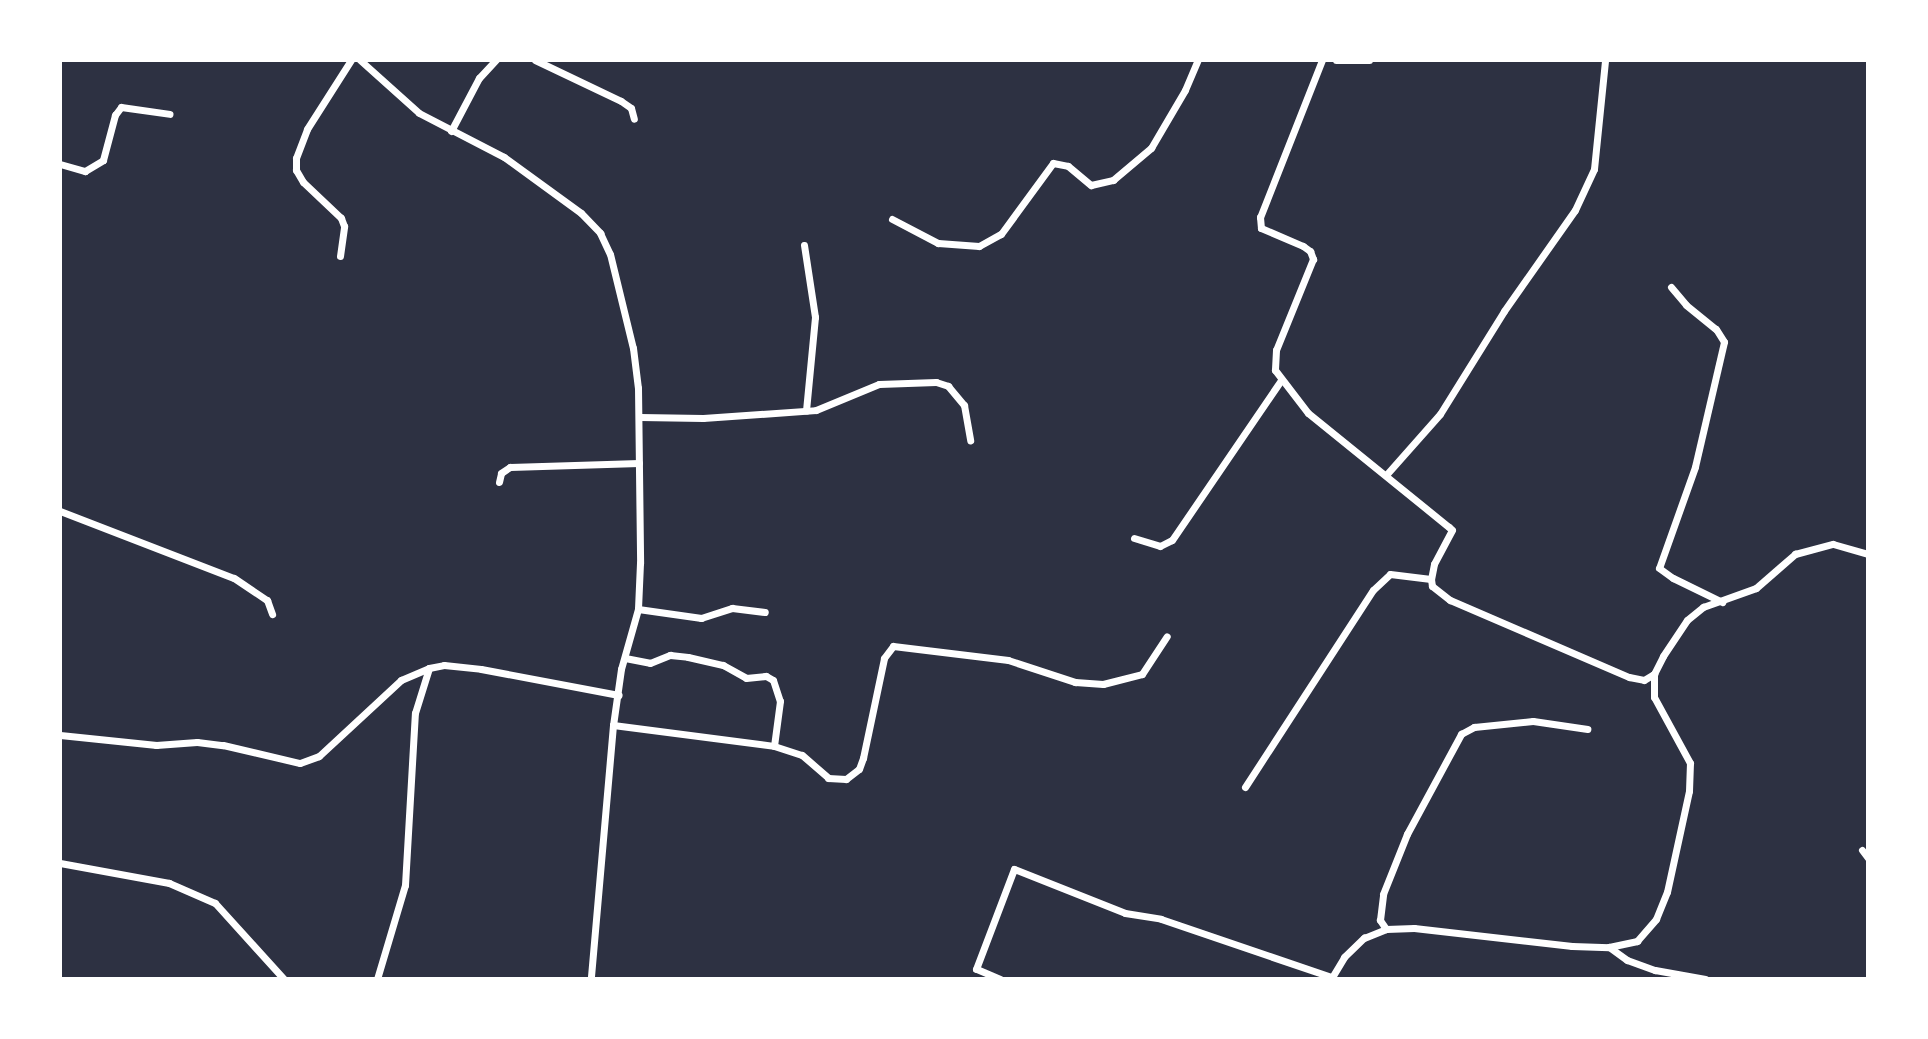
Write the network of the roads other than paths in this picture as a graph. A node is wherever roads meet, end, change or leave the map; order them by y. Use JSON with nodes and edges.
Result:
{"nodes":[{"id":1,"x":351,"y":60,"type":"edge"},
{"id":2,"x":360,"y":60,"type":"edge"},
{"id":3,"x":496,"y":60,"type":"edge"},
{"id":4,"x":535,"y":60,"type":"edge"},
{"id":5,"x":1198,"y":60,"type":"edge"},
{"id":6,"x":1322,"y":60,"type":"edge"},
{"id":7,"x":1336,"y":60,"type":"edge"},
{"id":8,"x":1369,"y":60,"type":"edge"},
{"id":9,"x":1605,"y":60,"type":"edge"},
{"id":10,"x":170,"y":114,"type":"dead end"},
{"id":11,"x":634,"y":119,"type":"dead end"},
{"id":12,"x":451,"y":131,"type":"junction"},
{"id":13,"x":60,"y":164,"type":"edge"},
{"id":14,"x":892,"y":219,"type":"dead end"},
{"id":15,"x":804,"y":245,"type":"dead end"},
{"id":16,"x":340,"y":256,"type":"dead end"},
{"id":17,"x":1671,"y":287,"type":"dead end"},
{"id":18,"x":1281,"y":380,"type":"junction"},
{"id":19,"x":806,"y":411,"type":"junction"},
{"id":20,"x":640,"y":417,"type":"junction"},
{"id":21,"x":970,"y":440,"type":"dead end"},
{"id":22,"x":639,"y":463,"type":"junction"},
{"id":23,"x":1386,"y":475,"type":"junction"},
{"id":24,"x":499,"y":482,"type":"dead end"},
{"id":25,"x":60,"y":511,"type":"edge"},
{"id":26,"x":1134,"y":538,"type":"dead end"},
{"id":27,"x":1868,"y":554,"type":"edge"},
{"id":28,"x":1431,"y":579,"type":"junction"},
{"id":29,"x":1722,"y":602,"type":"junction"},
{"id":30,"x":638,"y":609,"type":"junction"},
{"id":31,"x":765,"y":612,"type":"dead end"},
{"id":32,"x":272,"y":614,"type":"dead end"},
{"id":33,"x":1167,"y":636,"type":"dead end"},
{"id":34,"x":625,"y":658,"type":"junction"},
{"id":35,"x":429,"y":668,"type":"junction"},
{"id":36,"x":1654,"y":674,"type":"junction"},
{"id":37,"x":619,"y":695,"type":"junction"},
{"id":38,"x":613,"y":725,"type":"junction"},
{"id":39,"x":1587,"y":729,"type":"dead end"},
{"id":40,"x":60,"y":735,"type":"edge"},
{"id":41,"x":774,"y":746,"type":"junction"},
{"id":42,"x":1245,"y":787,"type":"dead end"},
{"id":43,"x":60,"y":863,"type":"edge"},
{"id":44,"x":1386,"y":929,"type":"junction"},
{"id":45,"x":1609,"y":947,"type":"junction"},
{"id":46,"x":1331,"y":978,"type":"edge"},
{"id":47,"x":284,"y":979,"type":"edge"},
{"id":48,"x":377,"y":979,"type":"edge"},
{"id":49,"x":591,"y":979,"type":"edge"},
{"id":50,"x":1000,"y":979,"type":"edge"},
{"id":51,"x":1705,"y":979,"type":"edge"}],
"edges":[{"from":1,"to":16,"type":"street"},
{"from":2,"to":12,"type":"street"},
{"from":3,"to":12,"type":"street"},
{"from":4,"to":11,"type":"street"},
{"from":5,"to":14,"type":"street"},
{"from":6,"to":18,"type":"street"},
{"from":7,"to":8,"type":"street"},
{"from":9,"to":23,"type":"street"},
{"from":10,"to":13,"type":"street"},
{"from":12,"to":20,"type":"street"},
{"from":15,"to":19,"type":"street"},
{"from":17,"to":29,"type":"street"},
{"from":18,"to":23,"type":"street"},
{"from":18,"to":26,"type":"street"},
{"from":19,"to":20,"type":"street"},
{"from":19,"to":21,"type":"street"},
{"from":20,"to":22,"type":"street"},
{"from":22,"to":24,"type":"street"},
{"from":22,"to":30,"type":"street"},
{"from":23,"to":28,"type":"street"},
{"from":25,"to":32,"type":"street"},
{"from":27,"to":29,"type":"street"},
{"from":28,"to":36,"type":"street"},
{"from":28,"to":42,"type":"street"},
{"from":29,"to":36,"type":"street"},
{"from":30,"to":31,"type":"street"},
{"from":30,"to":34,"type":"street"},
{"from":33,"to":41,"type":"street"},
{"from":34,"to":37,"type":"street"},
{"from":34,"to":41,"type":"street"},
{"from":35,"to":37,"type":"street"},
{"from":35,"to":40,"type":"street"},
{"from":35,"to":48,"type":"street"},
{"from":36,"to":45,"type":"street"},
{"from":37,"to":38,"type":"street"},
{"from":38,"to":41,"type":"street"},
{"from":38,"to":49,"type":"street"},
{"from":39,"to":44,"type":"street"},
{"from":43,"to":47,"type":"street"},
{"from":44,"to":45,"type":"street"},
{"from":44,"to":46,"type":"street"},
{"from":45,"to":51,"type":"street"},
{"from":46,"to":50,"type":"street"}]}
